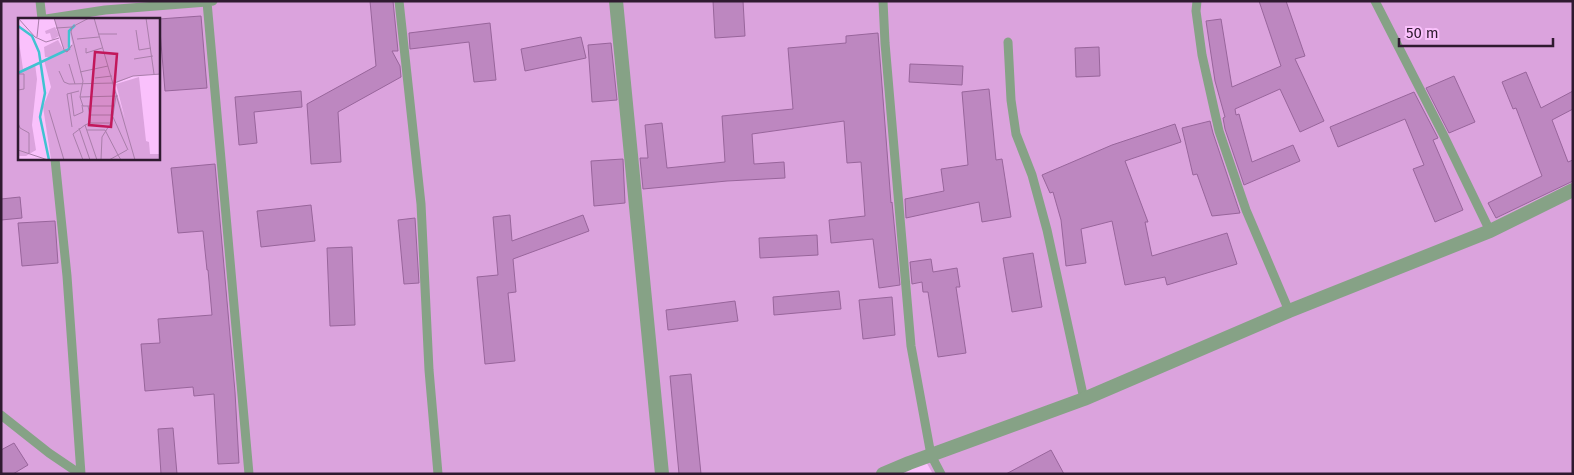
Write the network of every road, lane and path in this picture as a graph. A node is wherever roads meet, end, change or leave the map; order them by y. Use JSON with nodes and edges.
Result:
{"nodes":[{"id":1,"x":40,"y":1,"type":"edge"},
{"id":2,"x":399,"y":1,"type":"edge"},
{"id":3,"x":616,"y":1,"type":"edge"},
{"id":4,"x":883,"y":1,"type":"edge"},
{"id":5,"x":1197,"y":1,"type":"edge"},
{"id":6,"x":1375,"y":1,"type":"edge"},
{"id":7,"x":210,"y":2,"type":"edge"},
{"id":8,"x":42,"y":18,"type":"edge"},
{"id":9,"x":53,"y":18,"type":"edge"},
{"id":10,"x":1008,"y":42,"type":"dead end"},
{"id":11,"x":55,"y":160,"type":"edge"},
{"id":12,"x":1573,"y":190,"type":"edge"},
{"id":13,"x":1490,"y":232,"type":"junction"},
{"id":14,"x":1289,"y":312,"type":"junction"},
{"id":15,"x":1084,"y":399,"type":"junction"},
{"id":16,"x":1,"y":415,"type":"edge"},
{"id":17,"x":931,"y":455,"type":"junction"},
{"id":18,"x":80,"y":474,"type":"edge"},
{"id":19,"x":249,"y":474,"type":"edge"},
{"id":20,"x":438,"y":474,"type":"edge"},
{"id":21,"x":662,"y":474,"type":"edge"},
{"id":22,"x":883,"y":474,"type":"edge"},
{"id":23,"x":941,"y":474,"type":"edge"}],
"edges":[{"from":1,"to":8,"type":"lane"},
{"from":2,"to":20,"type":"lane"},
{"from":3,"to":21,"type":"street"},
{"from":4,"to":17,"type":"lane"},
{"from":5,"to":14,"type":"lane"},
{"from":6,"to":13,"type":"lane"},
{"from":7,"to":9,"type":"lane"},
{"from":7,"to":19,"type":"lane"},
{"from":10,"to":15,"type":"lane"},
{"from":11,"to":18,"type":"lane"},
{"from":12,"to":13,"type":"street"},
{"from":13,"to":14,"type":"street"},
{"from":14,"to":15,"type":"street"},
{"from":15,"to":17,"type":"street"},
{"from":16,"to":18,"type":"lane"},
{"from":17,"to":22,"type":"street"},
{"from":17,"to":23,"type":"lane"}]}
